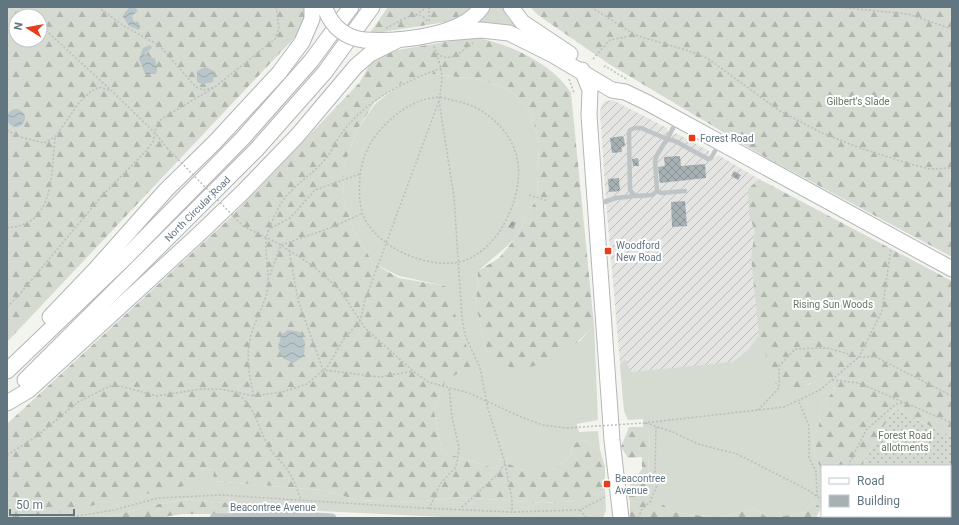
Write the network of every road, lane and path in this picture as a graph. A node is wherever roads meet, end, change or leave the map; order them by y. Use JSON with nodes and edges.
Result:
{"nodes":[{"id":1,"x":98,"y":7,"type":"edge"},
{"id":2,"x":276,"y":7,"type":"edge"},
{"id":3,"x":312,"y":7,"type":"edge"},
{"id":4,"x":351,"y":7,"type":"edge"},
{"id":5,"x":372,"y":7,"type":"edge"},
{"id":6,"x":428,"y":7,"type":"edge"},
{"id":7,"x":482,"y":7,"type":"edge"},
{"id":8,"x":511,"y":7,"type":"edge"},
{"id":9,"x":591,"y":7,"type":"edge"},
{"id":10,"x":837,"y":7,"type":"edge"},
{"id":11,"x":326,"y":12,"type":"edge"},
{"id":12,"x":416,"y":15,"type":"junction"},
{"id":13,"x":952,"y":29,"type":"edge"},
{"id":14,"x":382,"y":30,"type":"dead end"},
{"id":15,"x":48,"y":32,"type":"edge"},
{"id":16,"x":635,"y":35,"type":"junction"},
{"id":17,"x":434,"y":39,"type":"junction"},
{"id":18,"x":398,"y":40,"type":"junction"},
{"id":19,"x":475,"y":42,"type":"dead end"},
{"id":20,"x":436,"y":52,"type":"junction"},
{"id":21,"x":593,"y":58,"type":"dead end"},
{"id":22,"x":569,"y":64,"type":"junction"},
{"id":23,"x":604,"y":67,"type":"dead end"},
{"id":24,"x":441,"y":68,"type":"junction"},
{"id":25,"x":583,"y":72,"type":"junction"},
{"id":26,"x":214,"y":87,"type":"junction"},
{"id":27,"x":624,"y":88,"type":"junction"},
{"id":28,"x":114,"y":93,"type":"junction"},
{"id":29,"x":574,"y":93,"type":"dead end"},
{"id":30,"x":440,"y":97,"type":"junction"},
{"id":31,"x":439,"y":101,"type":"junction"},
{"id":32,"x":590,"y":108,"type":"junction"},
{"id":33,"x":678,"y":120,"type":"junction"},
{"id":34,"x":7,"y":130,"type":"edge"},
{"id":35,"x":156,"y":134,"type":"junction"},
{"id":36,"x":55,"y":137,"type":"junction"},
{"id":37,"x":667,"y":139,"type":"junction"},
{"id":38,"x":720,"y":143,"type":"junction"},
{"id":39,"x":952,"y":168,"type":"edge"},
{"id":40,"x":360,"y":174,"type":"junction"},
{"id":41,"x":657,"y":191,"type":"junction"},
{"id":42,"x":685,"y":191,"type":"dead end"},
{"id":43,"x":529,"y":195,"type":"dead end"},
{"id":44,"x":635,"y":196,"type":"junction"},
{"id":45,"x":548,"y":201,"type":"dead end"},
{"id":46,"x":596,"y":204,"type":"junction"},
{"id":47,"x":363,"y":213,"type":"junction"},
{"id":48,"x":7,"y":228,"type":"edge"},
{"id":49,"x":270,"y":228,"type":"junction"},
{"id":50,"x":267,"y":237,"type":"junction"},
{"id":51,"x":387,"y":244,"type":"junction"},
{"id":52,"x":891,"y":244,"type":"dead end"},
{"id":53,"x":281,"y":245,"type":"junction"},
{"id":54,"x":289,"y":250,"type":"junction"},
{"id":55,"x":458,"y":262,"type":"junction"},
{"id":56,"x":952,"y":269,"type":"edge"},
{"id":57,"x":269,"y":277,"type":"junction"},
{"id":58,"x":7,"y":307,"type":"edge"},
{"id":59,"x":360,"y":321,"type":"junction"},
{"id":60,"x":859,"y":357,"type":"junction"},
{"id":61,"x":11,"y":367,"type":"edge"},
{"id":62,"x":324,"y":370,"type":"junction"},
{"id":63,"x":413,"y":371,"type":"junction"},
{"id":64,"x":832,"y":380,"type":"junction"},
{"id":65,"x":449,"y":387,"type":"junction"},
{"id":66,"x":233,"y":392,"type":"junction"},
{"id":67,"x":254,"y":396,"type":"junction"},
{"id":68,"x":952,"y":396,"type":"edge"},
{"id":69,"x":7,"y":398,"type":"edge"},
{"id":70,"x":487,"y":400,"type":"junction"},
{"id":71,"x":799,"y":402,"type":"junction"},
{"id":72,"x":903,"y":402,"type":"junction"},
{"id":73,"x":7,"y":404,"type":"edge"},
{"id":74,"x":757,"y":411,"type":"junction"},
{"id":75,"x":644,"y":423,"type":"junction"},
{"id":76,"x":952,"y":423,"type":"edge"},
{"id":77,"x":656,"y":426,"type":"junction"},
{"id":78,"x":7,"y":456,"type":"edge"},
{"id":79,"x":505,"y":463,"type":"junction"},
{"id":80,"x":848,"y":465,"type":"edge"},
{"id":81,"x":610,"y":494,"type":"dead end"},
{"id":82,"x":817,"y":497,"type":"junction"},
{"id":83,"x":821,"y":499,"type":"edge"},
{"id":84,"x":301,"y":500,"type":"junction"},
{"id":85,"x":429,"y":509,"type":"junction"},
{"id":86,"x":459,"y":510,"type":"junction"},
{"id":87,"x":580,"y":510,"type":"junction"},
{"id":88,"x":512,"y":512,"type":"junction"},
{"id":89,"x":294,"y":517,"type":"edge"},
{"id":90,"x":66,"y":518,"type":"edge"},
{"id":91,"x":214,"y":518,"type":"edge"},
{"id":92,"x":332,"y":518,"type":"edge"},
{"id":93,"x":587,"y":518,"type":"edge"},
{"id":94,"x":621,"y":518,"type":"edge"},
{"id":95,"x":638,"y":518,"type":"edge"}],
"edges":[{"from":1,"to":26,"type":"path"},
{"from":2,"to":26,"type":"path"},
{"from":3,"to":61,"type":"main road"},
{"from":4,"to":61,"type":"main road","name":"North Circular Road"},
{"from":5,"to":69,"type":"main road","name":"North Circular Road"},
{"from":6,"to":12,"type":"path"},
{"from":6,"to":12,"type":"path"},
{"from":7,"to":17,"type":"main road"},
{"from":8,"to":22,"type":"main road"},
{"from":9,"to":16,"type":"path"},
{"from":10,"to":13,"type":"path"},
{"from":11,"to":18,"type":"main road","bridge":true},
{"from":12,"to":14,"type":"path"},
{"from":15,"to":28,"type":"path"},
{"from":16,"to":21,"type":"path"},
{"from":16,"to":39,"type":"path"},
{"from":17,"to":18,"type":"main road"},
{"from":17,"to":20,"type":"path"},
{"from":17,"to":22,"type":"main road"},
{"from":18,"to":73,"type":"main road"},
{"from":19,"to":20,"type":"path"},
{"from":20,"to":24,"type":"path"},
{"from":22,"to":25,"type":"main road"},
{"from":22,"to":27,"type":"main road"},
{"from":22,"to":29,"type":"path"},
{"from":22,"to":32,"type":"main road"},
{"from":23,"to":27,"type":"path"},
{"from":24,"to":30,"type":"path"},
{"from":24,"to":49,"type":"path"},
{"from":25,"to":27,"type":"main road"},
{"from":25,"to":32,"type":"main road"},
{"from":26,"to":35,"type":"path"},
{"from":27,"to":32,"type":"main road"},
{"from":27,"to":33,"type":"main road"},
{"from":28,"to":35,"type":"path"},
{"from":28,"to":36,"type":"path"},
{"from":30,"to":31,"type":"path"},
{"from":30,"to":40,"type":"path"},
{"from":30,"to":55,"type":"path"},
{"from":31,"to":51,"type":"path"},
{"from":31,"to":55,"type":"path"},
{"from":32,"to":46,"type":"main road"},
{"from":33,"to":37,"type":"lane"},
{"from":33,"to":38,"type":"main road"},
{"from":34,"to":36,"type":"path"},
{"from":35,"to":50,"type":"path","bridge":true},
{"from":35,"to":58,"type":"path"},
{"from":36,"to":48,"type":"path"},
{"from":37,"to":38,"type":"lane"},
{"from":37,"to":41,"type":"lane"},
{"from":37,"to":44,"type":"lane"},
{"from":38,"to":56,"type":"main road"},
{"from":40,"to":47,"type":"path"},
{"from":40,"to":49,"type":"path"},
{"from":41,"to":42,"type":"lane"},
{"from":41,"to":44,"type":"lane"},
{"from":43,"to":45,"type":"path"},
{"from":44,"to":46,"type":"lane"},
{"from":46,"to":94,"type":"main road"},
{"from":47,"to":51,"type":"path"},
{"from":47,"to":53,"type":"path"},
{"from":49,"to":50,"type":"path"},
{"from":50,"to":53,"type":"path"},
{"from":50,"to":57,"type":"path"},
{"from":51,"to":55,"type":"path"},
{"from":51,"to":59,"type":"path"},
{"from":52,"to":60,"type":"path"},
{"from":53,"to":54,"type":"path"},
{"from":53,"to":57,"type":"path"},
{"from":54,"to":59,"type":"path"},
{"from":54,"to":62,"type":"path"},
{"from":55,"to":70,"type":"path"},
{"from":57,"to":67,"type":"path"},
{"from":59,"to":62,"type":"path"},
{"from":59,"to":63,"type":"path"},
{"from":60,"to":64,"type":"path"},
{"from":60,"to":68,"type":"path"},
{"from":60,"to":74,"type":"path"},
{"from":62,"to":63,"type":"path"},
{"from":62,"to":67,"type":"path"},
{"from":63,"to":65,"type":"path"},
{"from":64,"to":71,"type":"path"},
{"from":64,"to":72,"type":"path"},
{"from":65,"to":70,"type":"path"},
{"from":65,"to":85,"type":"path"},
{"from":66,"to":67,"type":"path"},
{"from":66,"to":78,"type":"path"},
{"from":66,"to":84,"type":"path"},
{"from":70,"to":75,"type":"path","bridge":true},
{"from":70,"to":79,"type":"path"},
{"from":71,"to":74,"type":"path"},
{"from":71,"to":82,"type":"path"},
{"from":72,"to":76,"type":"path"},
{"from":72,"to":80,"type":"path"},
{"from":74,"to":75,"type":"path"},
{"from":75,"to":77,"type":"path"},
{"from":77,"to":82,"type":"path"},
{"from":77,"to":95,"type":"path"},
{"from":79,"to":86,"type":"path"},
{"from":79,"to":88,"type":"path"},
{"from":81,"to":87,"type":"path"},
{"from":82,"to":83,"type":"path"},
{"from":84,"to":85,"type":"path"},
{"from":84,"to":90,"type":"path"},
{"from":85,"to":86,"type":"path"},
{"from":86,"to":88,"type":"path"},
{"from":87,"to":88,"type":"path"},
{"from":87,"to":93,"type":"path"},
{"from":89,"to":91,"type":"street","name":"Beacontree Avenue"},
{"from":89,"to":92,"type":"street","name":"Beacontree Avenue"}]}
